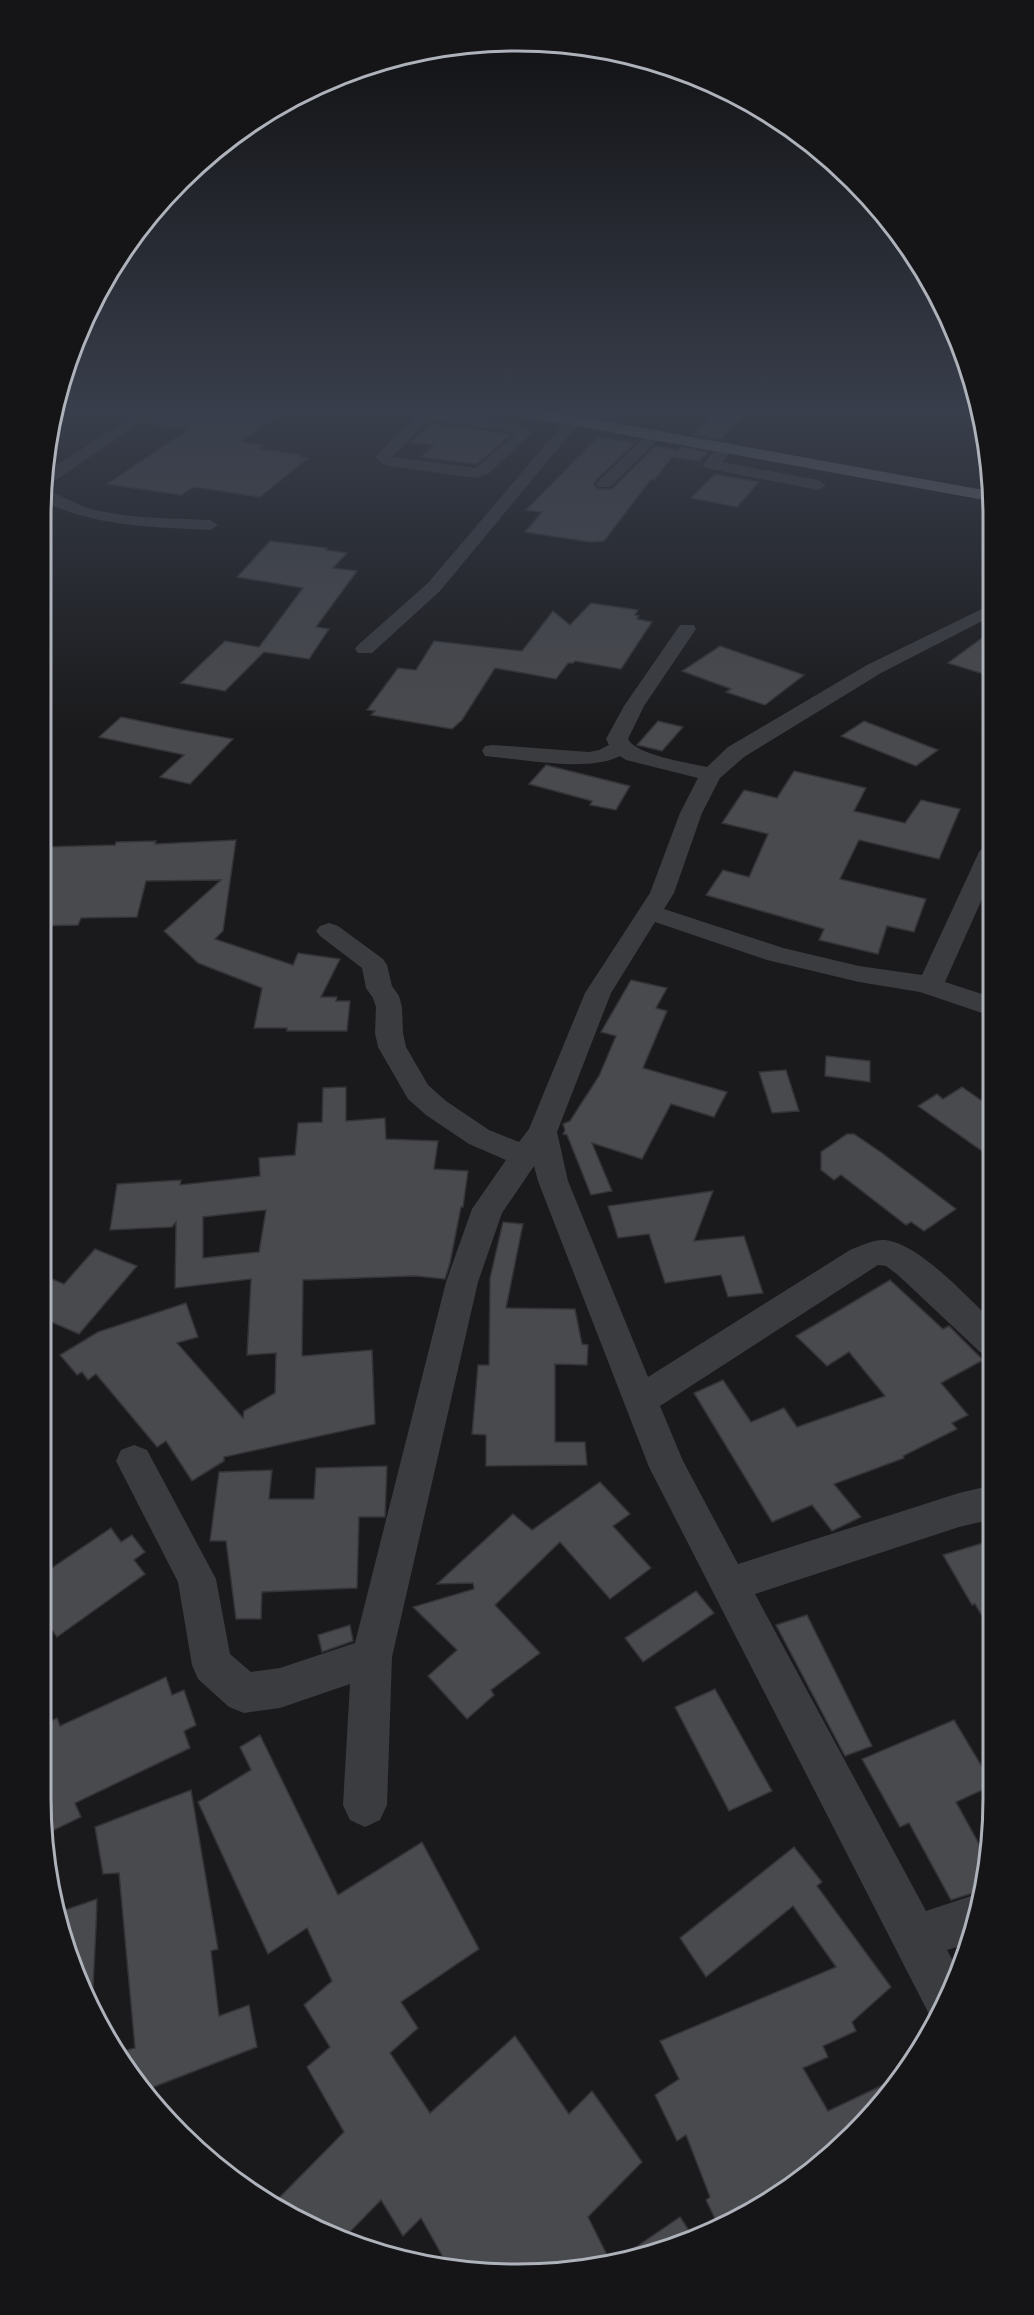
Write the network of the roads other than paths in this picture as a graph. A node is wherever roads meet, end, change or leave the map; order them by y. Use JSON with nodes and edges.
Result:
{"nodes":[{"id":1,"x":95,"y":515,"type":"edge"},
{"id":2,"x":492,"y":515,"type":"edge"},
{"id":3,"x":210,"y":525,"type":"dead end"},
{"id":4,"x":983,"y":614,"type":"edge"},
{"id":5,"x":687,"y":629,"type":"dead end"},
{"id":6,"x":365,"y":649,"type":"dead end"},
{"id":7,"x":621,"y":747,"type":"junction"},
{"id":8,"x":493,"y":751,"type":"dead end"},
{"id":9,"x":711,"y":775,"type":"junction"},
{"id":10,"x":983,"y":870,"type":"edge"},
{"id":11,"x":649,"y":912,"type":"junction"},
{"id":12,"x":329,"y":931,"type":"dead end"},
{"id":13,"x":930,"y":986,"type":"junction"},
{"id":14,"x":983,"y":1004,"type":"edge"},
{"id":15,"x":533,"y":1144,"type":"junction"},
{"id":16,"x":983,"y":1334,"type":"edge"},
{"id":17,"x":639,"y":1401,"type":"junction"},
{"id":18,"x":134,"y":1461,"type":"dead end"},
{"id":19,"x":983,"y":1504,"type":"edge"},
{"id":20,"x":728,"y":1585,"type":"junction"},
{"id":21,"x":372,"y":1657,"type":"junction"},
{"id":22,"x":365,"y":1804,"type":"dead end"},
{"id":23,"x":967,"y":1921,"type":"edge"},
{"id":24,"x":915,"y":1938,"type":"junction"},
{"id":25,"x":942,"y":1989,"type":"edge"}],
"edges":[{"from":1,"to":3,"type":"street"},
{"from":2,"to":6,"type":"street"},
{"from":4,"to":9,"type":"street"},
{"from":5,"to":7,"type":"street"},
{"from":7,"to":8,"type":"street"},
{"from":7,"to":9,"type":"street"},
{"from":9,"to":11,"type":"street"},
{"from":10,"to":13,"type":"street"},
{"from":11,"to":13,"type":"street"},
{"from":11,"to":15,"type":"street"},
{"from":12,"to":15,"type":"street"},
{"from":13,"to":14,"type":"street"},
{"from":15,"to":17,"type":"street"},
{"from":15,"to":21,"type":"street"},
{"from":16,"to":17,"type":"street"},
{"from":17,"to":20,"type":"street"},
{"from":18,"to":21,"type":"street"},
{"from":19,"to":20,"type":"street"},
{"from":20,"to":24,"type":"street"},
{"from":21,"to":22,"type":"street"},
{"from":23,"to":24,"type":"street"},
{"from":24,"to":25,"type":"street"}]}
